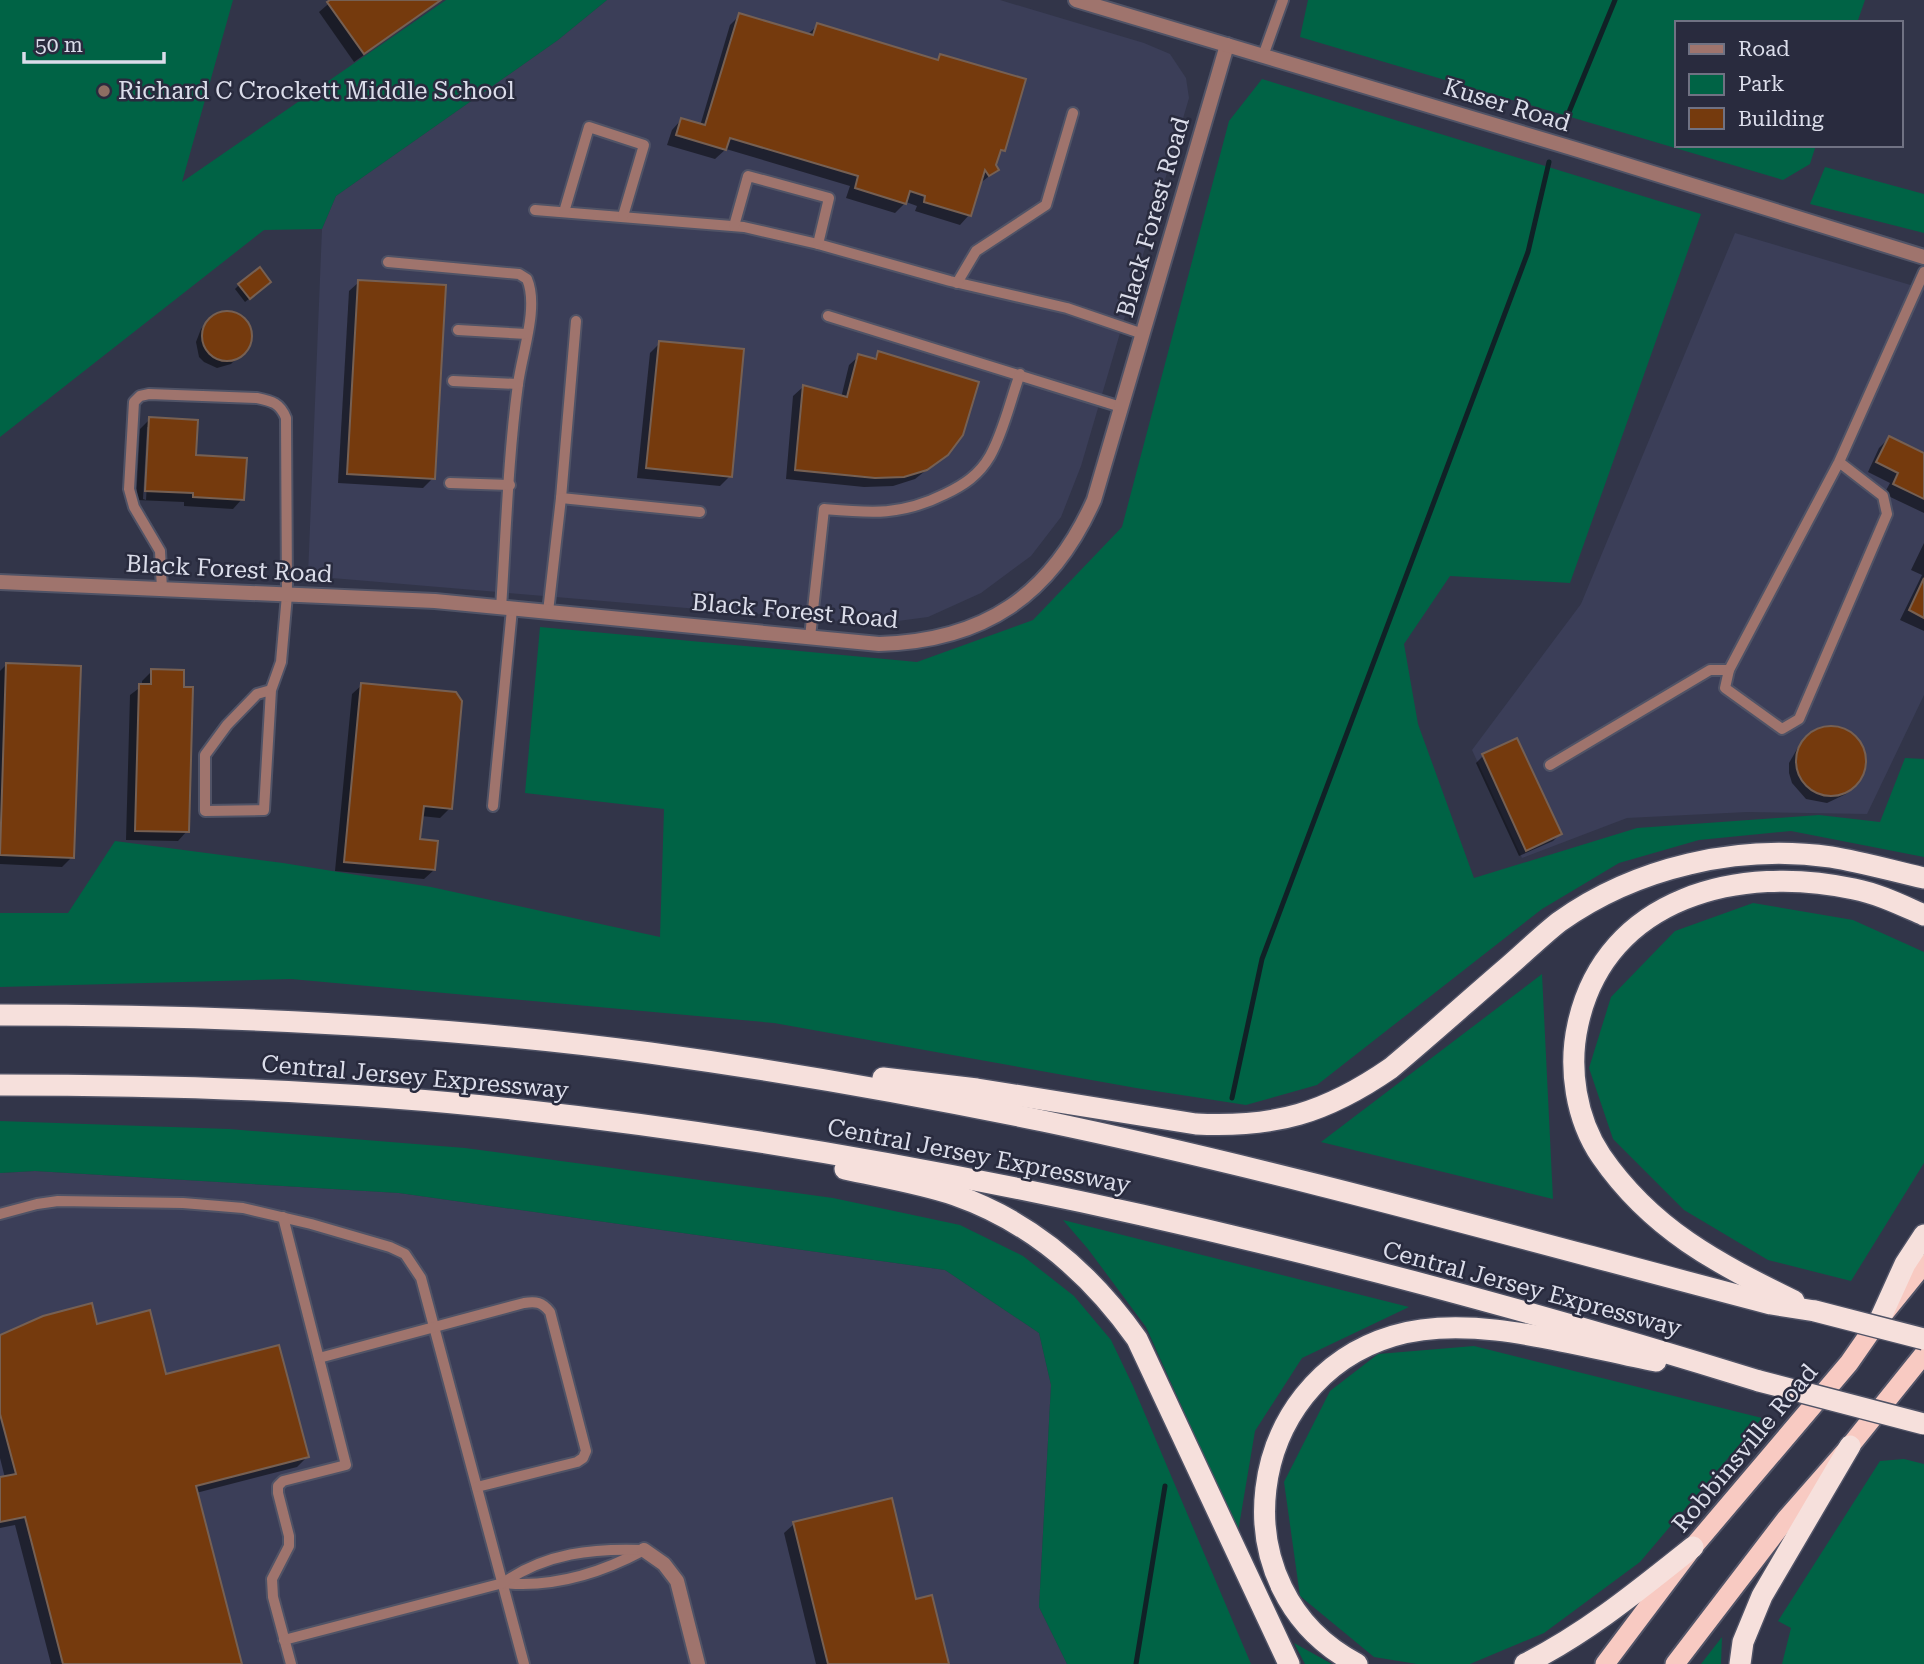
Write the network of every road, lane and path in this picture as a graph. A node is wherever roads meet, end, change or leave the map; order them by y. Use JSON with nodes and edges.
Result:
{"nodes":[{"id":1,"x":1076,"y":0,"type":"edge"},
{"id":2,"x":1283,"y":0,"type":"edge"},
{"id":3,"x":1098,"y":3,"type":"edge"},
{"id":4,"x":1227,"y":45,"type":"junction"},
{"id":5,"x":1263,"y":56,"type":"junction"},
{"id":6,"x":1073,"y":113,"type":"dead end"},
{"id":7,"x":535,"y":210,"type":"dead end"},
{"id":8,"x":564,"y":212,"type":"junction"},
{"id":9,"x":623,"y":216,"type":"junction"},
{"id":10,"x":734,"y":226,"type":"junction"},
{"id":11,"x":818,"y":244,"type":"junction"},
{"id":12,"x":1924,"y":257,"type":"edge"},
{"id":13,"x":388,"y":262,"type":"dead end"},
{"id":14,"x":1924,"y":272,"type":"edge"},
{"id":15,"x":957,"y":283,"type":"junction"},
{"id":16,"x":828,"y":316,"type":"dead end"},
{"id":17,"x":576,"y":321,"type":"dead end"},
{"id":18,"x":458,"y":330,"type":"dead end"},
{"id":19,"x":527,"y":334,"type":"junction"},
{"id":20,"x":1143,"y":334,"type":"junction"},
{"id":21,"x":1020,"y":374,"type":"junction"},
{"id":22,"x":453,"y":381,"type":"dead end"},
{"id":23,"x":518,"y":384,"type":"junction"},
{"id":24,"x":1121,"y":407,"type":"junction"},
{"id":25,"x":1839,"y":462,"type":"junction"},
{"id":26,"x":450,"y":483,"type":"dead end"},
{"id":27,"x":510,"y":485,"type":"junction"},
{"id":28,"x":561,"y":498,"type":"junction"},
{"id":29,"x":700,"y":512,"type":"dead end"},
{"id":30,"x":0,"y":582,"type":"edge"},
{"id":31,"x":162,"y":589,"type":"junction"},
{"id":32,"x":287,"y":595,"type":"junction"},
{"id":33,"x":506,"y":608,"type":"junction"},
{"id":34,"x":548,"y":612,"type":"junction"},
{"id":35,"x":810,"y":637,"type":"junction"},
{"id":36,"x":1729,"y":670,"type":"junction"},
{"id":37,"x":271,"y":690,"type":"junction"},
{"id":38,"x":1550,"y":765,"type":"dead end"},
{"id":39,"x":493,"y":806,"type":"dead end"},
{"id":40,"x":1924,"y":878,"type":"edge"},
{"id":41,"x":1924,"y":915,"type":"edge"},
{"id":42,"x":0,"y":1014,"type":"edge"},
{"id":43,"x":648,"y":1053,"type":"junction"},
{"id":44,"x":0,"y":1085,"type":"edge"},
{"id":45,"x":634,"y":1124,"type":"junction"},
{"id":46,"x":0,"y":1214,"type":"edge"},
{"id":47,"x":283,"y":1217,"type":"junction"},
{"id":48,"x":1924,"y":1235,"type":"edge"},
{"id":49,"x":1924,"y":1264,"type":"edge"},
{"id":50,"x":1815,"y":1311,"type":"junction"},
{"id":51,"x":1881,"y":1317,"type":"junction"},
{"id":52,"x":434,"y":1326,"type":"junction"},
{"id":53,"x":1924,"y":1339,"type":"edge"},
{"id":54,"x":1924,"y":1354,"type":"edge"},
{"id":55,"x":318,"y":1358,"type":"junction"},
{"id":56,"x":1759,"y":1381,"type":"junction"},
{"id":57,"x":1924,"y":1424,"type":"edge"},
{"id":58,"x":1850,"y":1446,"type":"junction"},
{"id":59,"x":477,"y":1487,"type":"junction"},
{"id":60,"x":1693,"y":1547,"type":"junction"},
{"id":61,"x":644,"y":1550,"type":"junction"},
{"id":62,"x":503,"y":1583,"type":"junction"},
{"id":63,"x":284,"y":1640,"type":"junction"},
{"id":64,"x":290,"y":1664,"type":"edge"},
{"id":65,"x":524,"y":1664,"type":"edge"},
{"id":66,"x":698,"y":1664,"type":"edge"},
{"id":67,"x":1289,"y":1664,"type":"edge"},
{"id":68,"x":1357,"y":1664,"type":"edge"},
{"id":69,"x":1525,"y":1664,"type":"edge"},
{"id":70,"x":1605,"y":1664,"type":"edge"},
{"id":71,"x":1675,"y":1664,"type":"edge"},
{"id":72,"x":1740,"y":1664,"type":"edge"}],
"edges":[{"from":1,"to":3,"type":"street","name":"Kuser Road"},
{"from":2,"to":5,"type":"lane"},
{"from":3,"to":4,"type":"street","name":"Kuser Road"},
{"from":4,"to":5,"type":"street","name":"Kuser Road"},
{"from":4,"to":20,"type":"street","name":"Black Forest Road"},
{"from":5,"to":12,"type":"street","name":"Kuser Road"},
{"from":6,"to":15,"type":"lane"},
{"from":7,"to":8,"type":"lane"},
{"from":8,"to":9,"type":"lane"},
{"from":8,"to":9,"type":"lane"},
{"from":9,"to":10,"type":"lane"},
{"from":10,"to":11,"type":"lane"},
{"from":10,"to":11,"type":"lane"},
{"from":11,"to":15,"type":"lane"},
{"from":13,"to":19,"type":"lane"},
{"from":14,"to":25,"type":"lane"},
{"from":15,"to":20,"type":"lane"},
{"from":16,"to":21,"type":"lane"},
{"from":17,"to":28,"type":"lane"},
{"from":18,"to":19,"type":"lane"},
{"from":19,"to":23,"type":"lane"},
{"from":20,"to":24,"type":"street","name":"Black Forest Road"},
{"from":21,"to":24,"type":"lane"},
{"from":21,"to":35,"type":"lane"},
{"from":22,"to":23,"type":"lane"},
{"from":23,"to":27,"type":"lane"},
{"from":24,"to":35,"type":"street","name":"Black Forest Road"},
{"from":25,"to":36,"type":"lane"},
{"from":25,"to":36,"type":"lane"},
{"from":26,"to":27,"type":"lane"},
{"from":27,"to":33,"type":"lane"},
{"from":28,"to":29,"type":"lane"},
{"from":28,"to":34,"type":"lane"},
{"from":30,"to":31,"type":"street","name":"Black Forest Road"},
{"from":31,"to":32,"type":"street","name":"Black Forest Road"},
{"from":31,"to":32,"type":"lane"},
{"from":32,"to":33,"type":"street","name":"Black Forest Road"},
{"from":32,"to":37,"type":"lane"},
{"from":33,"to":34,"type":"street","name":"Black Forest Road"},
{"from":33,"to":39,"type":"lane"},
{"from":34,"to":35,"type":"street","name":"Black Forest Road"},
{"from":36,"to":38,"type":"lane"},
{"from":37,"to":37,"type":"lane"},
{"from":40,"to":43,"type":"highway"},
{"from":41,"to":50,"type":"highway"},
{"from":42,"to":43,"type":"highway","name":"Central Jersey Expressway"},
{"from":43,"to":50,"type":"highway","name":"Central Jersey Expressway"},
{"from":44,"to":45,"type":"highway","name":"Central Jersey Expressway"},
{"from":45,"to":56,"type":"highway","name":"Central Jersey Expressway"},
{"from":45,"to":67,"type":"highway"},
{"from":46,"to":47,"type":"lane"},
{"from":47,"to":52,"type":"lane"},
{"from":47,"to":55,"type":"lane"},
{"from":48,"to":51,"type":"highway"},
{"from":49,"to":51,"type":"highway","name":"Robbinsville Road"},
{"from":50,"to":53,"type":"highway","name":"Central Jersey Expressway","bridge":true},
{"from":51,"to":60,"type":"highway","name":"Robbinsville Road"},
{"from":52,"to":55,"type":"lane"},
{"from":52,"to":59,"type":"lane"},
{"from":52,"to":59,"type":"lane"},
{"from":54,"to":58,"type":"highway"},
{"from":55,"to":63,"type":"lane"},
{"from":56,"to":57,"type":"highway","name":"Central Jersey Expressway","bridge":true},
{"from":56,"to":68,"type":"highway"},
{"from":58,"to":71,"type":"highway"},
{"from":58,"to":72,"type":"highway"},
{"from":59,"to":62,"type":"lane"},
{"from":60,"to":69,"type":"highway"},
{"from":60,"to":70,"type":"highway","name":"Robbinsville Road"},
{"from":61,"to":62,"type":"lane"},
{"from":61,"to":62,"type":"lane"},
{"from":61,"to":66,"type":"street"},
{"from":62,"to":63,"type":"lane"},
{"from":62,"to":65,"type":"lane"},
{"from":63,"to":64,"type":"lane"}]}
